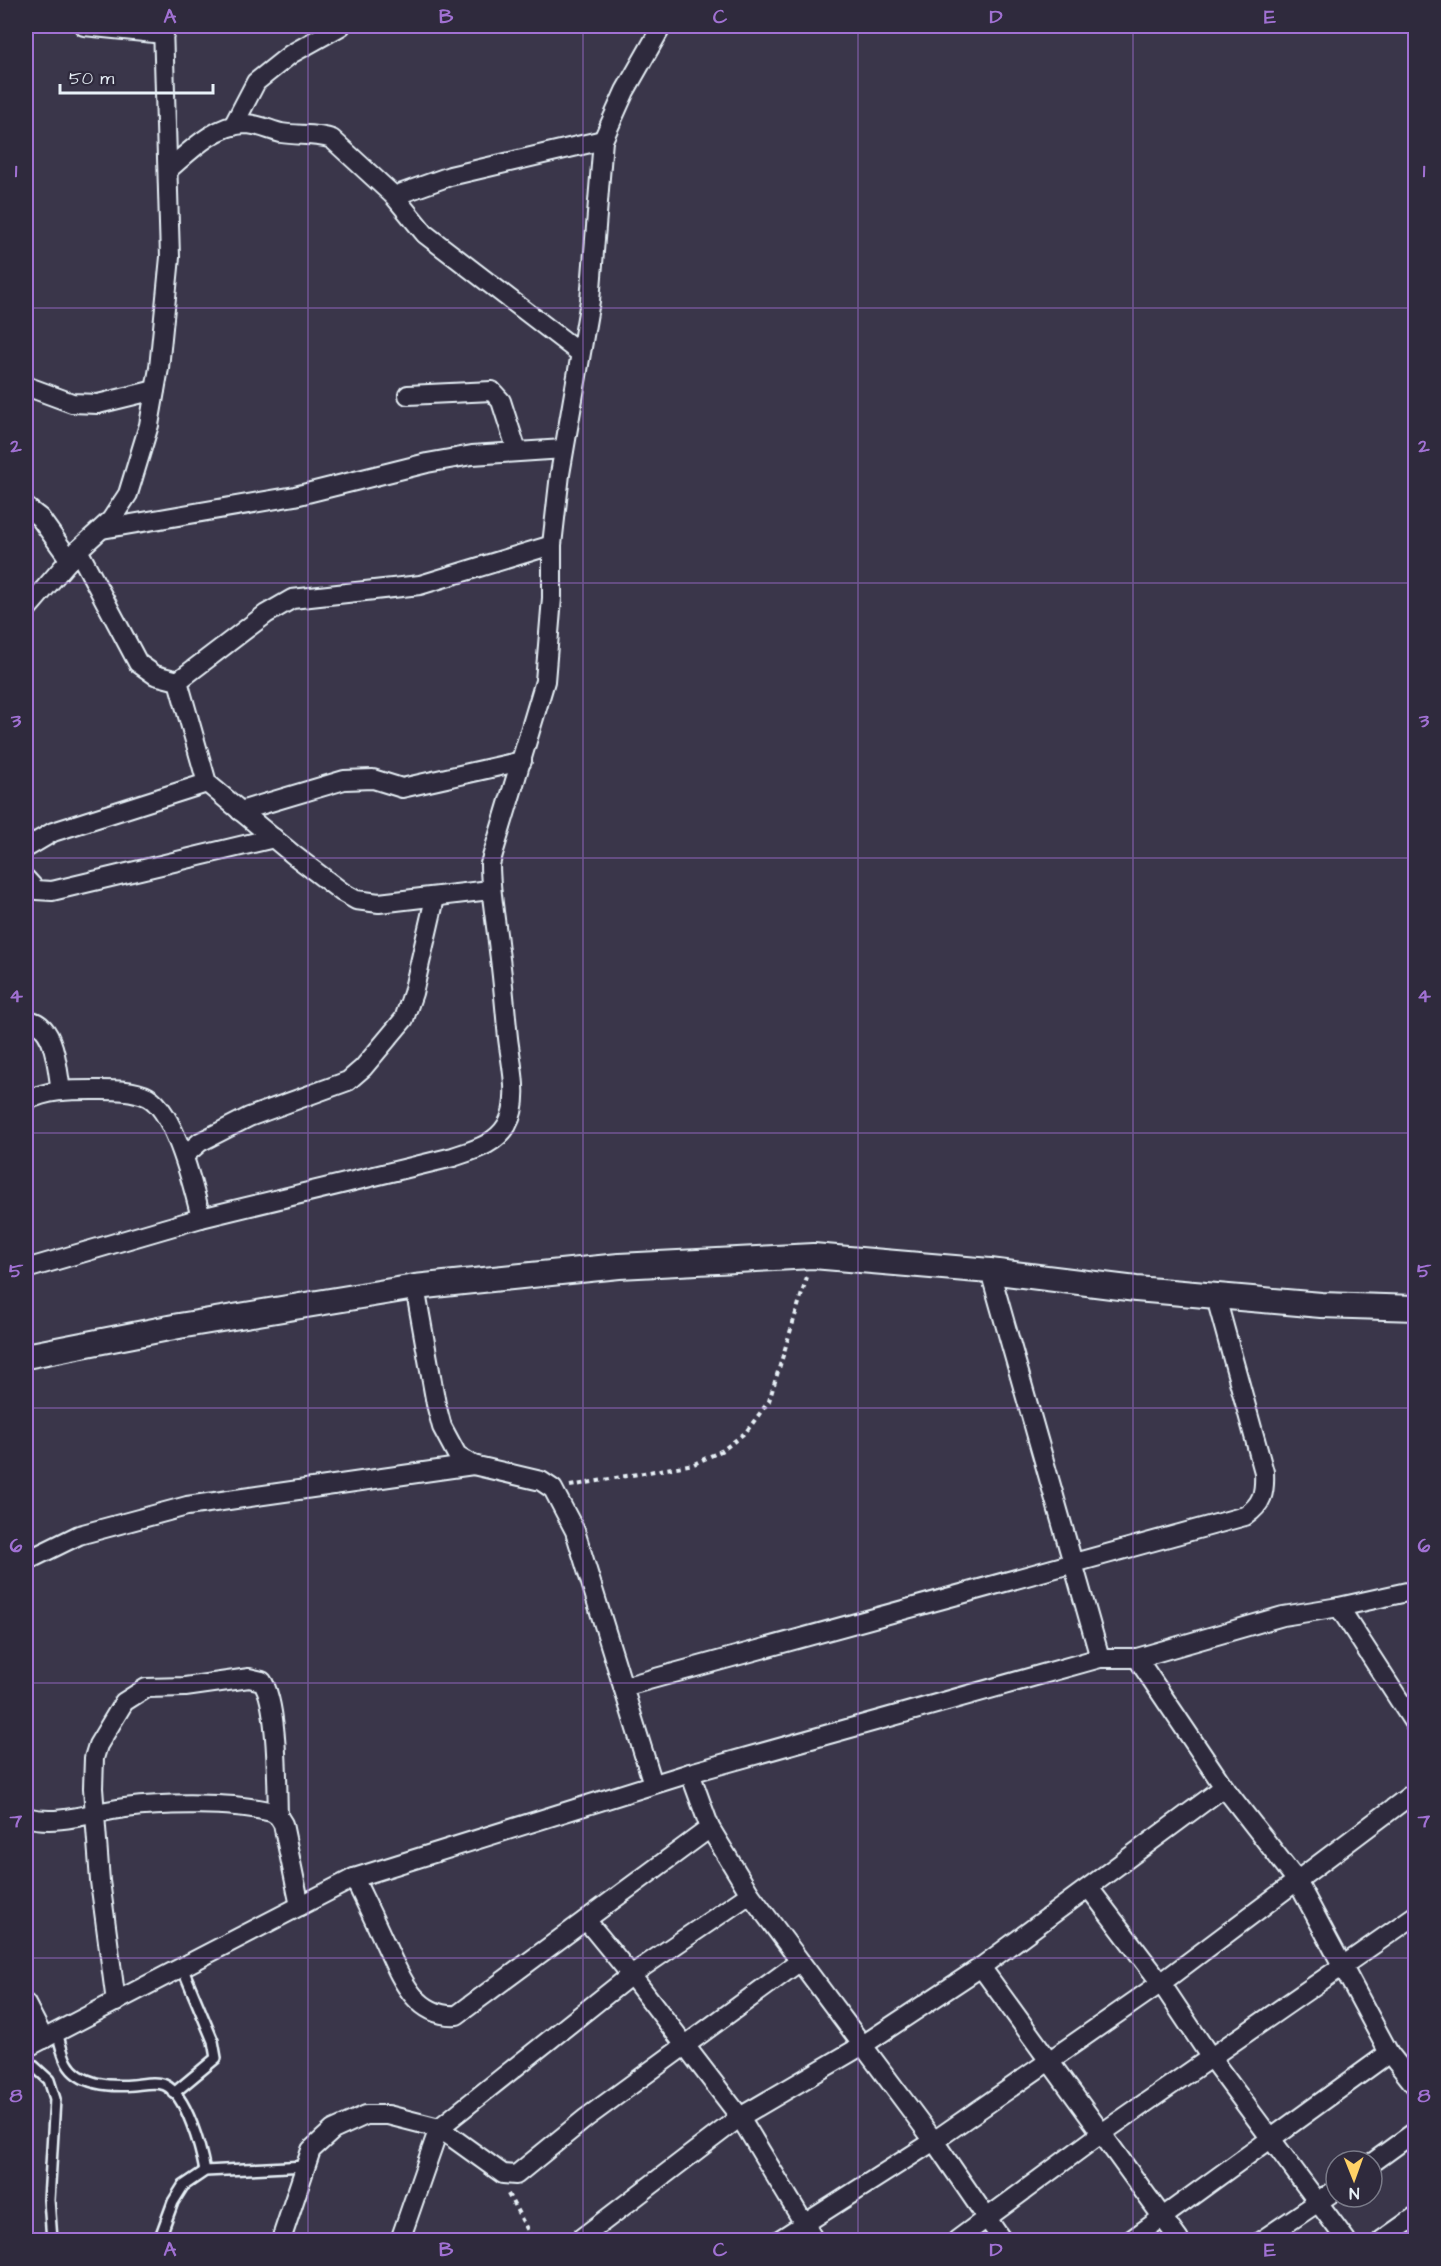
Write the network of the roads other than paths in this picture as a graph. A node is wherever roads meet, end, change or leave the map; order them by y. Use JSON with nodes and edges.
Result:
{"nodes":[{"id":1,"x":84,"y":26,"type":"edge"},
{"id":2,"x":341,"y":26,"type":"edge"},
{"id":3,"x":662,"y":26,"type":"edge"},
{"id":4,"x":164,"y":30,"type":"edge"},
{"id":5,"x":232,"y":126,"type":"junction"},
{"id":6,"x":603,"y":140,"type":"junction"},
{"id":7,"x":169,"y":169,"type":"junction"},
{"id":8,"x":394,"y":196,"type":"junction"},
{"id":9,"x":580,"y":353,"type":"junction"},
{"id":10,"x":26,"y":386,"type":"edge"},
{"id":11,"x":155,"y":390,"type":"junction"},
{"id":12,"x":408,"y":394,"type":"dead end"},
{"id":13,"x":564,"y":449,"type":"junction"},
{"id":14,"x":518,"y":451,"type":"junction"},
{"id":15,"x":26,"y":507,"type":"edge"},
{"id":16,"x":102,"y":529,"type":"junction"},
{"id":17,"x":552,"y":545,"type":"junction"},
{"id":18,"x":74,"y":555,"type":"junction"},
{"id":19,"x":26,"y":610,"type":"edge"},
{"id":20,"x":178,"y":681,"type":"junction"},
{"id":21,"x":522,"y":761,"type":"junction"},
{"id":22,"x":207,"y":783,"type":"junction"},
{"id":23,"x":240,"y":811,"type":"junction"},
{"id":24,"x":274,"y":838,"type":"junction"},
{"id":25,"x":26,"y":848,"type":"edge"},
{"id":26,"x":26,"y":879,"type":"edge"},
{"id":27,"x":490,"y":890,"type":"junction"},
{"id":28,"x":435,"y":898,"type":"junction"},
{"id":29,"x":26,"y":1020,"type":"edge"},
{"id":30,"x":61,"y":1091,"type":"junction"},
{"id":31,"x":26,"y":1101,"type":"edge"},
{"id":32,"x":185,"y":1155,"type":"junction"},
{"id":33,"x":201,"y":1218,"type":"junction"},
{"id":34,"x":26,"y":1269,"type":"edge"},
{"id":35,"x":990,"y":1271,"type":"junction"},
{"id":36,"x":415,"y":1287,"type":"junction"},
{"id":37,"x":1215,"y":1294,"type":"junction"},
{"id":38,"x":1416,"y":1308,"type":"edge"},
{"id":39,"x":26,"y":1356,"type":"edge"},
{"id":40,"x":474,"y":1465,"type":"junction"},
{"id":41,"x":26,"y":1561,"type":"edge"},
{"id":42,"x":1074,"y":1562,"type":"junction"},
{"id":43,"x":1416,"y":1590,"type":"edge"},
{"id":44,"x":1339,"y":1607,"type":"junction"},
{"id":45,"x":1100,"y":1658,"type":"junction"},
{"id":46,"x":1137,"y":1658,"type":"junction"},
{"id":47,"x":622,"y":1687,"type":"junction"},
{"id":48,"x":1416,"y":1726,"type":"edge"},
{"id":49,"x":690,"y":1773,"type":"junction"},
{"id":50,"x":653,"y":1784,"type":"junction"},
{"id":51,"x":1224,"y":1787,"type":"junction"},
{"id":52,"x":1416,"y":1791,"type":"edge"},
{"id":53,"x":96,"y":1812,"type":"junction"},
{"id":54,"x":278,"y":1816,"type":"junction"},
{"id":55,"x":26,"y":1817,"type":"edge"},
{"id":56,"x":710,"y":1828,"type":"junction"},
{"id":57,"x":354,"y":1878,"type":"junction"},
{"id":58,"x":1297,"y":1881,"type":"junction"},
{"id":59,"x":1089,"y":1888,"type":"junction"},
{"id":60,"x":750,"y":1894,"type":"junction"},
{"id":61,"x":300,"y":1906,"type":"junction"},
{"id":62,"x":1416,"y":1915,"type":"edge"},
{"id":63,"x":586,"y":1920,"type":"junction"},
{"id":64,"x":799,"y":1962,"type":"junction"},
{"id":65,"x":1340,"y":1966,"type":"junction"},
{"id":66,"x":182,"y":1967,"type":"junction"},
{"id":67,"x":981,"y":1967,"type":"junction"},
{"id":68,"x":632,"y":1975,"type":"junction"},
{"id":69,"x":1161,"y":1983,"type":"junction"},
{"id":70,"x":116,"y":2002,"type":"junction"},
{"id":71,"x":26,"y":2004,"type":"edge"},
{"id":72,"x":50,"y":2036,"type":"junction"},
{"id":73,"x":863,"y":2045,"type":"junction"},
{"id":74,"x":686,"y":2047,"type":"junction"},
{"id":75,"x":26,"y":2048,"type":"edge"},
{"id":76,"x":1389,"y":2053,"type":"junction"},
{"id":77,"x":1211,"y":2058,"type":"junction"},
{"id":78,"x":26,"y":2059,"type":"edge"},
{"id":79,"x":1047,"y":2060,"type":"junction"},
{"id":80,"x":1416,"y":2087,"type":"edge"},
{"id":81,"x":174,"y":2093,"type":"junction"},
{"id":82,"x":740,"y":2117,"type":"junction"},
{"id":83,"x":439,"y":2128,"type":"junction"},
{"id":84,"x":1416,"y":2131,"type":"edge"},
{"id":85,"x":1102,"y":2133,"type":"junction"},
{"id":86,"x":1272,"y":2139,"type":"junction"},
{"id":87,"x":934,"y":2141,"type":"junction"},
{"id":88,"x":1384,"y":2154,"type":"edge"},
{"id":89,"x":306,"y":2166,"type":"junction"},
{"id":90,"x":205,"y":2171,"type":"junction"},
{"id":91,"x":1324,"y":2199,"type":"edge"},
{"id":92,"x":1318,"y":2203,"type":"junction"},
{"id":93,"x":1416,"y":2216,"type":"edge"},
{"id":94,"x":1164,"y":2218,"type":"junction"},
{"id":95,"x":987,"y":2220,"type":"junction"},
{"id":96,"x":802,"y":2223,"type":"junction"},
{"id":97,"x":589,"y":2238,"type":"edge"},
{"id":98,"x":52,"y":2241,"type":"edge"},
{"id":99,"x":159,"y":2241,"type":"edge"},
{"id":100,"x":281,"y":2241,"type":"edge"},
{"id":101,"x":400,"y":2241,"type":"edge"},
{"id":102,"x":779,"y":2241,"type":"edge"},
{"id":103,"x":814,"y":2241,"type":"edge"},
{"id":104,"x":957,"y":2241,"type":"edge"},
{"id":105,"x":1002,"y":2241,"type":"edge"},
{"id":106,"x":1131,"y":2241,"type":"edge"},
{"id":107,"x":1179,"y":2241,"type":"edge"},
{"id":108,"x":1262,"y":2241,"type":"edge"},
{"id":109,"x":1347,"y":2241,"type":"edge"},
{"id":110,"x":1382,"y":2241,"type":"edge"}],
"edges":[{"from":1,"to":4,"type":"street"},
{"from":2,"to":5,"type":"street"},
{"from":3,"to":6,"type":"street"},
{"from":4,"to":7,"type":"street"},
{"from":5,"to":7,"type":"street"},
{"from":5,"to":8,"type":"street"},
{"from":6,"to":8,"type":"street"},
{"from":6,"to":9,"type":"street"},
{"from":7,"to":11,"type":"street"},
{"from":8,"to":9,"type":"street"},
{"from":9,"to":13,"type":"street"},
{"from":10,"to":11,"type":"street"},
{"from":11,"to":16,"type":"street"},
{"from":12,"to":14,"type":"street"},
{"from":13,"to":14,"type":"street"},
{"from":13,"to":17,"type":"street"},
{"from":14,"to":16,"type":"street"},
{"from":15,"to":18,"type":"street"},
{"from":16,"to":18,"type":"street"},
{"from":17,"to":20,"type":"street"},
{"from":17,"to":21,"type":"street"},
{"from":18,"to":19,"type":"street"},
{"from":18,"to":20,"type":"street"},
{"from":20,"to":22,"type":"street"},
{"from":21,"to":23,"type":"street"},
{"from":21,"to":27,"type":"street"},
{"from":22,"to":23,"type":"street"},
{"from":22,"to":25,"type":"street"},
{"from":23,"to":24,"type":"street"},
{"from":24,"to":26,"type":"street"},
{"from":24,"to":28,"type":"street"},
{"from":27,"to":28,"type":"street"},
{"from":27,"to":33,"type":"street"},
{"from":28,"to":32,"type":"street"},
{"from":29,"to":30,"type":"street"},
{"from":30,"to":31,"type":"street"},
{"from":30,"to":32,"type":"street"},
{"from":32,"to":33,"type":"street"},
{"from":33,"to":34,"type":"street"},
{"from":35,"to":36,"type":"street"},
{"from":35,"to":37,"type":"street"},
{"from":35,"to":42,"type":"street"},
{"from":36,"to":39,"type":"street"},
{"from":36,"to":40,"type":"street"},
{"from":37,"to":38,"type":"street"},
{"from":37,"to":42,"type":"street"},
{"from":40,"to":41,"type":"street"},
{"from":40,"to":47,"type":"street"},
{"from":42,"to":45,"type":"street"},
{"from":42,"to":47,"type":"street"},
{"from":43,"to":44,"type":"street"},
{"from":44,"to":46,"type":"street"},
{"from":44,"to":48,"type":"street"},
{"from":45,"to":46,"type":"street"},
{"from":45,"to":49,"type":"street"},
{"from":46,"to":51,"type":"street"},
{"from":47,"to":50,"type":"street"},
{"from":49,"to":50,"type":"street"},
{"from":49,"to":56,"type":"street"},
{"from":50,"to":57,"type":"street"},
{"from":51,"to":58,"type":"street"},
{"from":51,"to":59,"type":"street"},
{"from":52,"to":58,"type":"street"},
{"from":53,"to":54,"type":"street"},
{"from":53,"to":54,"type":"street"},
{"from":53,"to":55,"type":"street"},
{"from":53,"to":70,"type":"street"},
{"from":54,"to":61,"type":"street"},
{"from":56,"to":60,"type":"street"},
{"from":56,"to":63,"type":"street"},
{"from":57,"to":61,"type":"street"},
{"from":57,"to":63,"type":"street"},
{"from":58,"to":65,"type":"street"},
{"from":58,"to":69,"type":"street"},
{"from":59,"to":67,"type":"street"},
{"from":59,"to":69,"type":"street"},
{"from":60,"to":64,"type":"street"},
{"from":60,"to":68,"type":"street"},
{"from":61,"to":66,"type":"street"},
{"from":62,"to":65,"type":"street"},
{"from":63,"to":68,"type":"street"},
{"from":64,"to":73,"type":"street"},
{"from":64,"to":74,"type":"street"},
{"from":65,"to":76,"type":"street"},
{"from":65,"to":77,"type":"street"},
{"from":66,"to":70,"type":"street"},
{"from":66,"to":81,"type":"lane"},
{"from":67,"to":73,"type":"street"},
{"from":67,"to":79,"type":"street"},
{"from":68,"to":74,"type":"street"},
{"from":68,"to":83,"type":"street"},
{"from":69,"to":77,"type":"street"},
{"from":69,"to":79,"type":"street"},
{"from":70,"to":72,"type":"street"},
{"from":71,"to":72,"type":"street"},
{"from":72,"to":75,"type":"street"},
{"from":72,"to":81,"type":"lane"},
{"from":73,"to":82,"type":"street"},
{"from":73,"to":87,"type":"street"},
{"from":74,"to":82,"type":"street"},
{"from":74,"to":83,"type":"street"},
{"from":76,"to":80,"type":"street"},
{"from":76,"to":86,"type":"street"},
{"from":77,"to":85,"type":"street"},
{"from":77,"to":86,"type":"street"},
{"from":78,"to":98,"type":"lane"},
{"from":79,"to":85,"type":"street"},
{"from":79,"to":87,"type":"street"},
{"from":81,"to":90,"type":"lane"},
{"from":82,"to":96,"type":"street"},
{"from":82,"to":97,"type":"street"},
{"from":83,"to":89,"type":"street"},
{"from":83,"to":101,"type":"street"},
{"from":84,"to":88,"type":"street"},
{"from":85,"to":94,"type":"street"},
{"from":85,"to":95,"type":"street"},
{"from":86,"to":92,"type":"street"},
{"from":86,"to":94,"type":"street"},
{"from":87,"to":95,"type":"street"},
{"from":87,"to":96,"type":"street"},
{"from":89,"to":90,"type":"lane"},
{"from":89,"to":100,"type":"street"},
{"from":90,"to":99,"type":"lane"},
{"from":91,"to":92,"type":"street"},
{"from":92,"to":108,"type":"street"},
{"from":92,"to":109,"type":"street"},
{"from":93,"to":110,"type":"street"},
{"from":94,"to":106,"type":"street"},
{"from":94,"to":107,"type":"street"},
{"from":95,"to":104,"type":"street"},
{"from":95,"to":105,"type":"street"},
{"from":96,"to":102,"type":"street"},
{"from":96,"to":103,"type":"street"}]}
